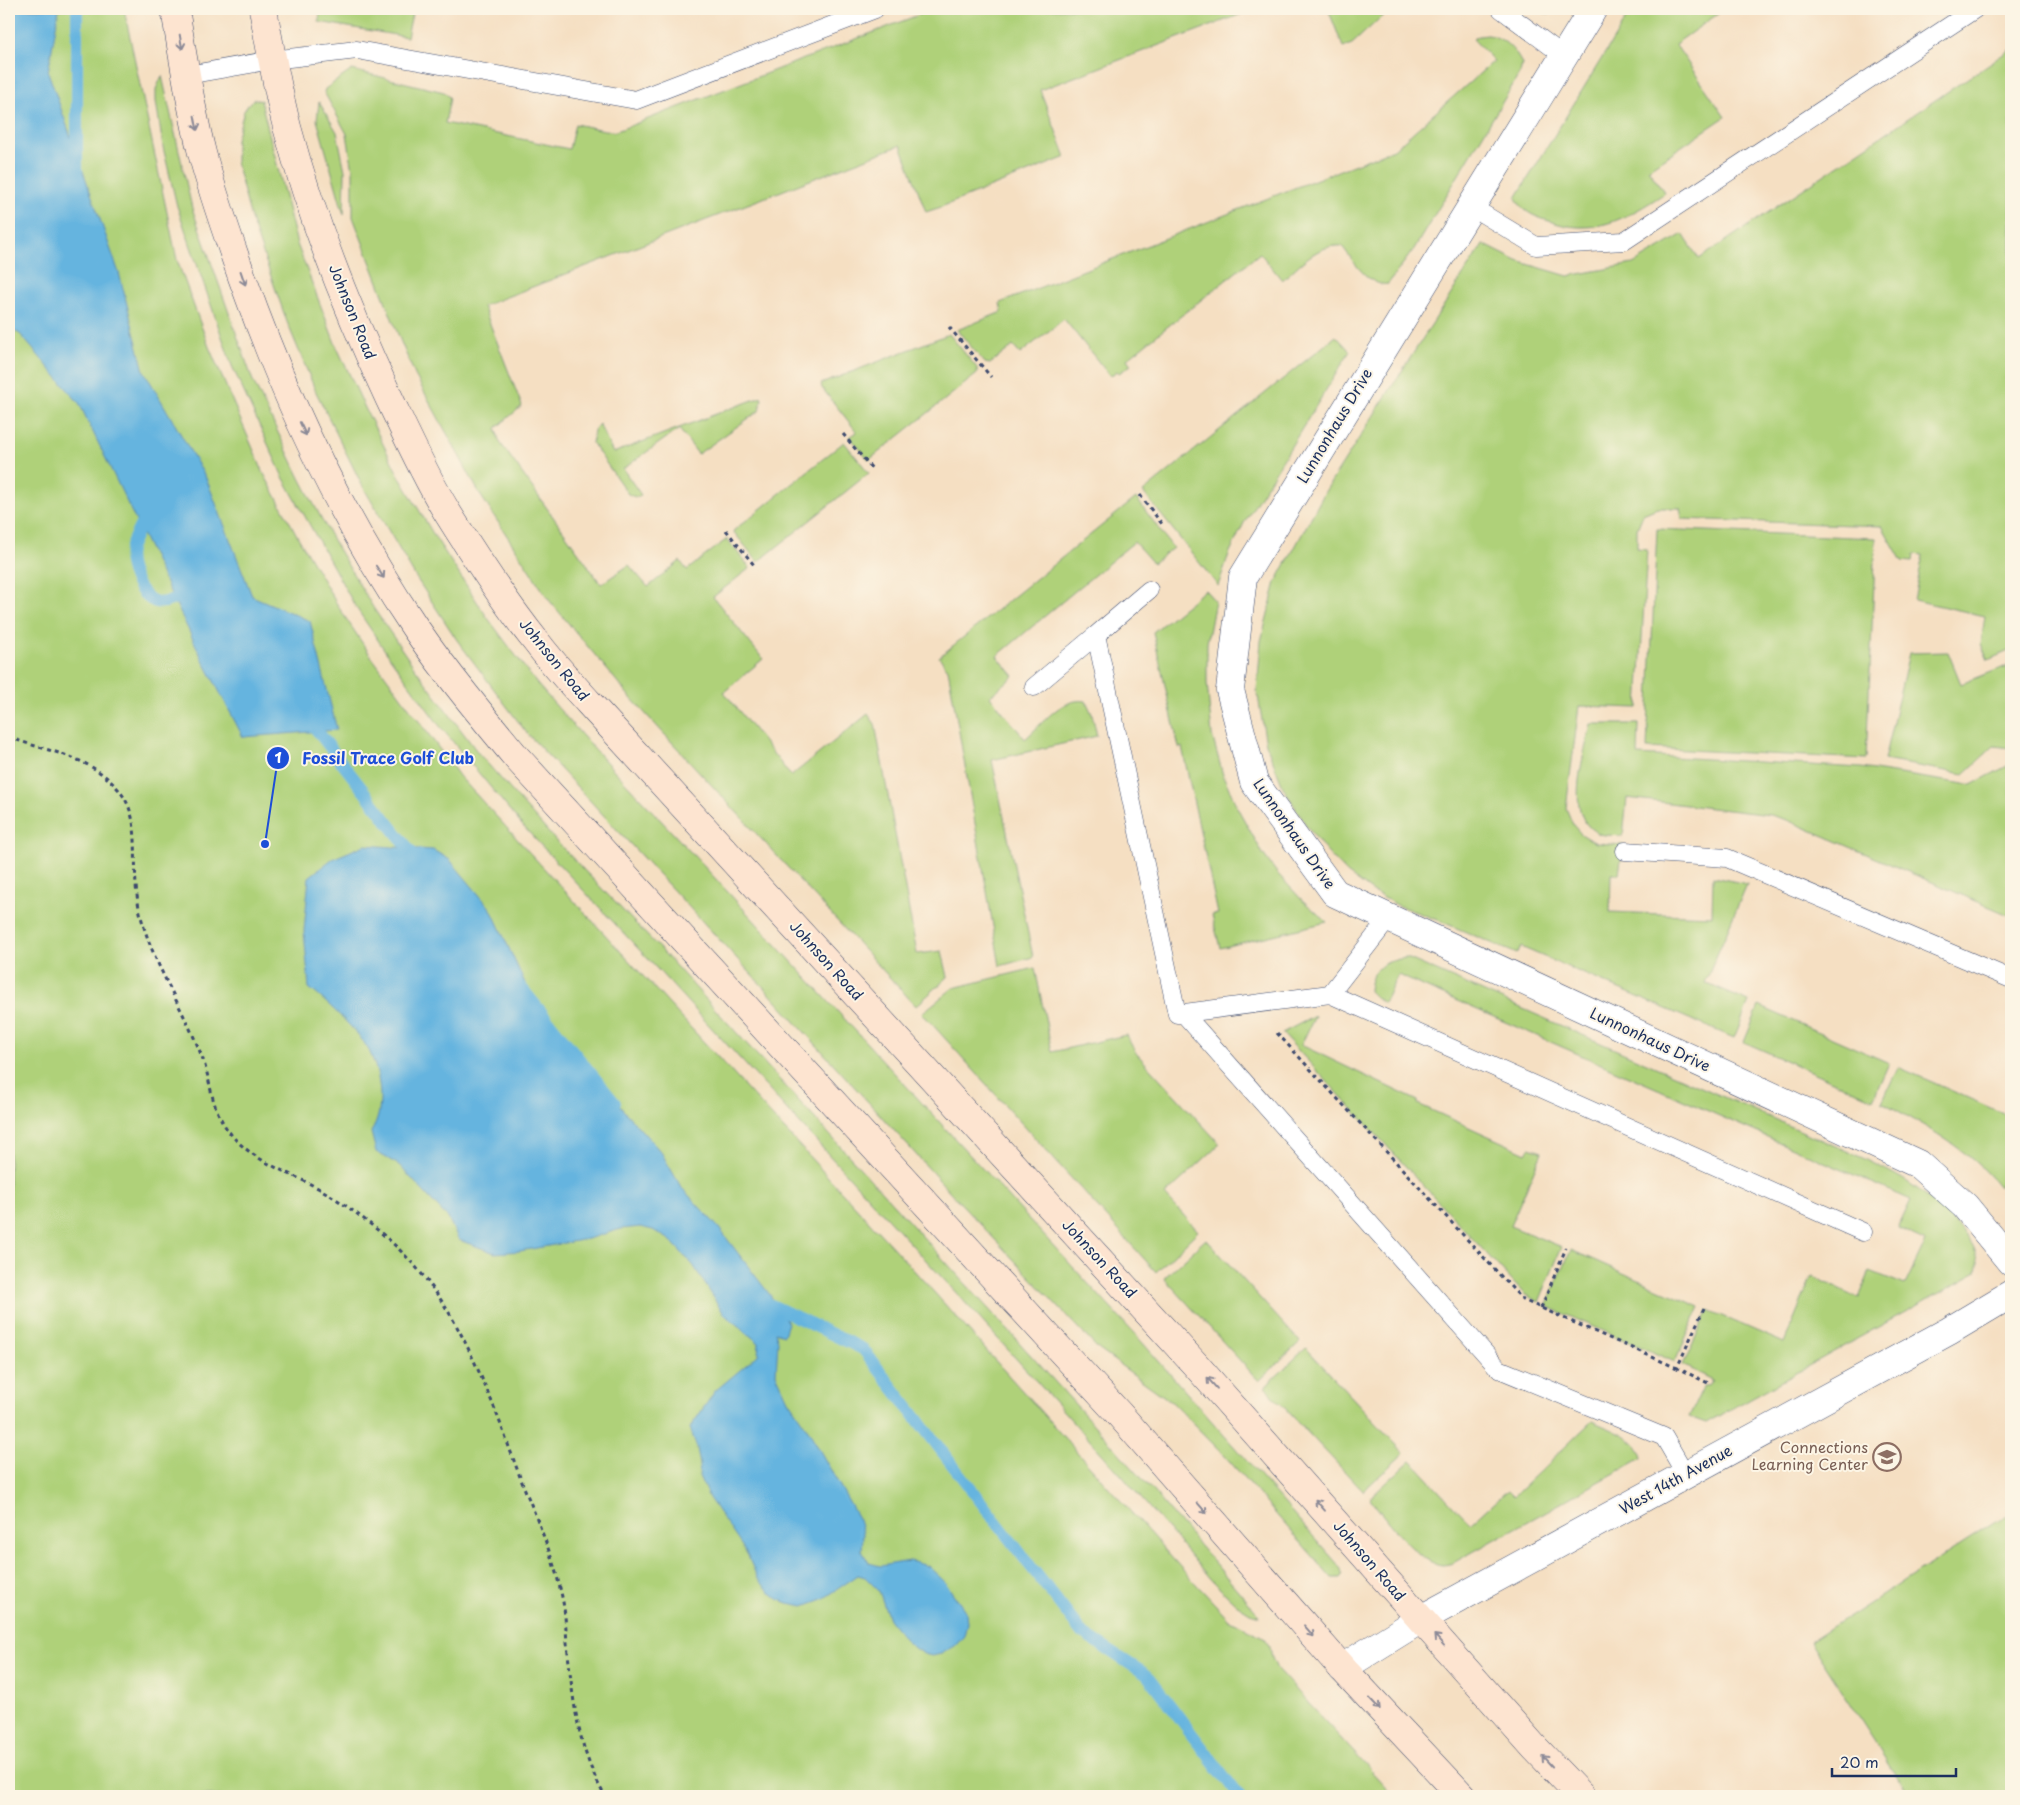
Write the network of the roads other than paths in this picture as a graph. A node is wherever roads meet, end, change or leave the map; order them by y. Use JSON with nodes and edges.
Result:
{"nodes":[{"id":1,"x":175,"y":9,"type":"edge"},
{"id":2,"x":263,"y":9,"type":"edge"},
{"id":3,"x":875,"y":9,"type":"edge"},
{"id":4,"x":1502,"y":9,"type":"edge"},
{"id":5,"x":1593,"y":9,"type":"edge"},
{"id":6,"x":1975,"y":9,"type":"edge"},
{"id":7,"x":1564,"y":56,"type":"junction"},
{"id":8,"x":272,"y":60,"type":"junction"},
{"id":9,"x":187,"y":75,"type":"junction"},
{"id":10,"x":1470,"y":206,"type":"junction"},
{"id":11,"x":1149,"y":590,"type":"dead end"},
{"id":12,"x":1096,"y":635,"type":"junction"},
{"id":13,"x":1034,"y":687,"type":"dead end"},
{"id":14,"x":1625,"y":851,"type":"dead end"},
{"id":15,"x":1389,"y":918,"type":"junction"},
{"id":16,"x":2011,"y":979,"type":"edge"},
{"id":17,"x":1330,"y":994,"type":"junction"},
{"id":18,"x":1184,"y":1014,"type":"junction"},
{"id":19,"x":1863,"y":1232,"type":"dead end"},
{"id":20,"x":2011,"y":1262,"type":"edge"},
{"id":21,"x":2011,"y":1294,"type":"edge"},
{"id":22,"x":1686,"y":1475,"type":"junction"},
{"id":23,"x":1421,"y":1619,"type":"junction"},
{"id":24,"x":1342,"y":1668,"type":"junction"},
{"id":25,"x":1462,"y":1796,"type":"edge"},
{"id":26,"x":1581,"y":1796,"type":"edge"}],
"edges":[{"from":1,"to":9,"type":"main road","one_way":true},
{"from":2,"to":8,"type":"main road","name":"Johnson Road"},
{"from":3,"to":8,"type":"lane"},
{"from":4,"to":7,"type":"lane"},
{"from":5,"to":7,"type":"street","name":"Lunnonhaus Drive"},
{"from":6,"to":10,"type":"lane"},
{"from":7,"to":10,"type":"street","name":"Lunnonhaus Drive"},
{"from":8,"to":9,"type":"lane"},
{"from":23,"to":8,"type":"main road","name":"Johnson Road","one_way":true},
{"from":9,"to":24,"type":"main road","one_way":true},
{"from":10,"to":15,"type":"street","name":"Lunnonhaus Drive"},
{"from":11,"to":12,"type":"lane"},
{"from":12,"to":13,"type":"lane"},
{"from":12,"to":18,"type":"lane"},
{"from":14,"to":16,"type":"lane"},
{"from":15,"to":17,"type":"lane"},
{"from":15,"to":20,"type":"street","name":"Lunnonhaus Drive"},
{"from":17,"to":18,"type":"lane"},
{"from":17,"to":19,"type":"lane"},
{"from":18,"to":22,"type":"lane"},
{"from":21,"to":22,"type":"street","name":"West 14th Avenue"},
{"from":22,"to":23,"type":"street","name":"West 14th Avenue"},
{"from":23,"to":24,"type":"street","name":"West 14th Avenue"},
{"from":26,"to":23,"type":"main road","name":"Johnson Road","one_way":true},
{"from":24,"to":25,"type":"main road","one_way":true}]}
